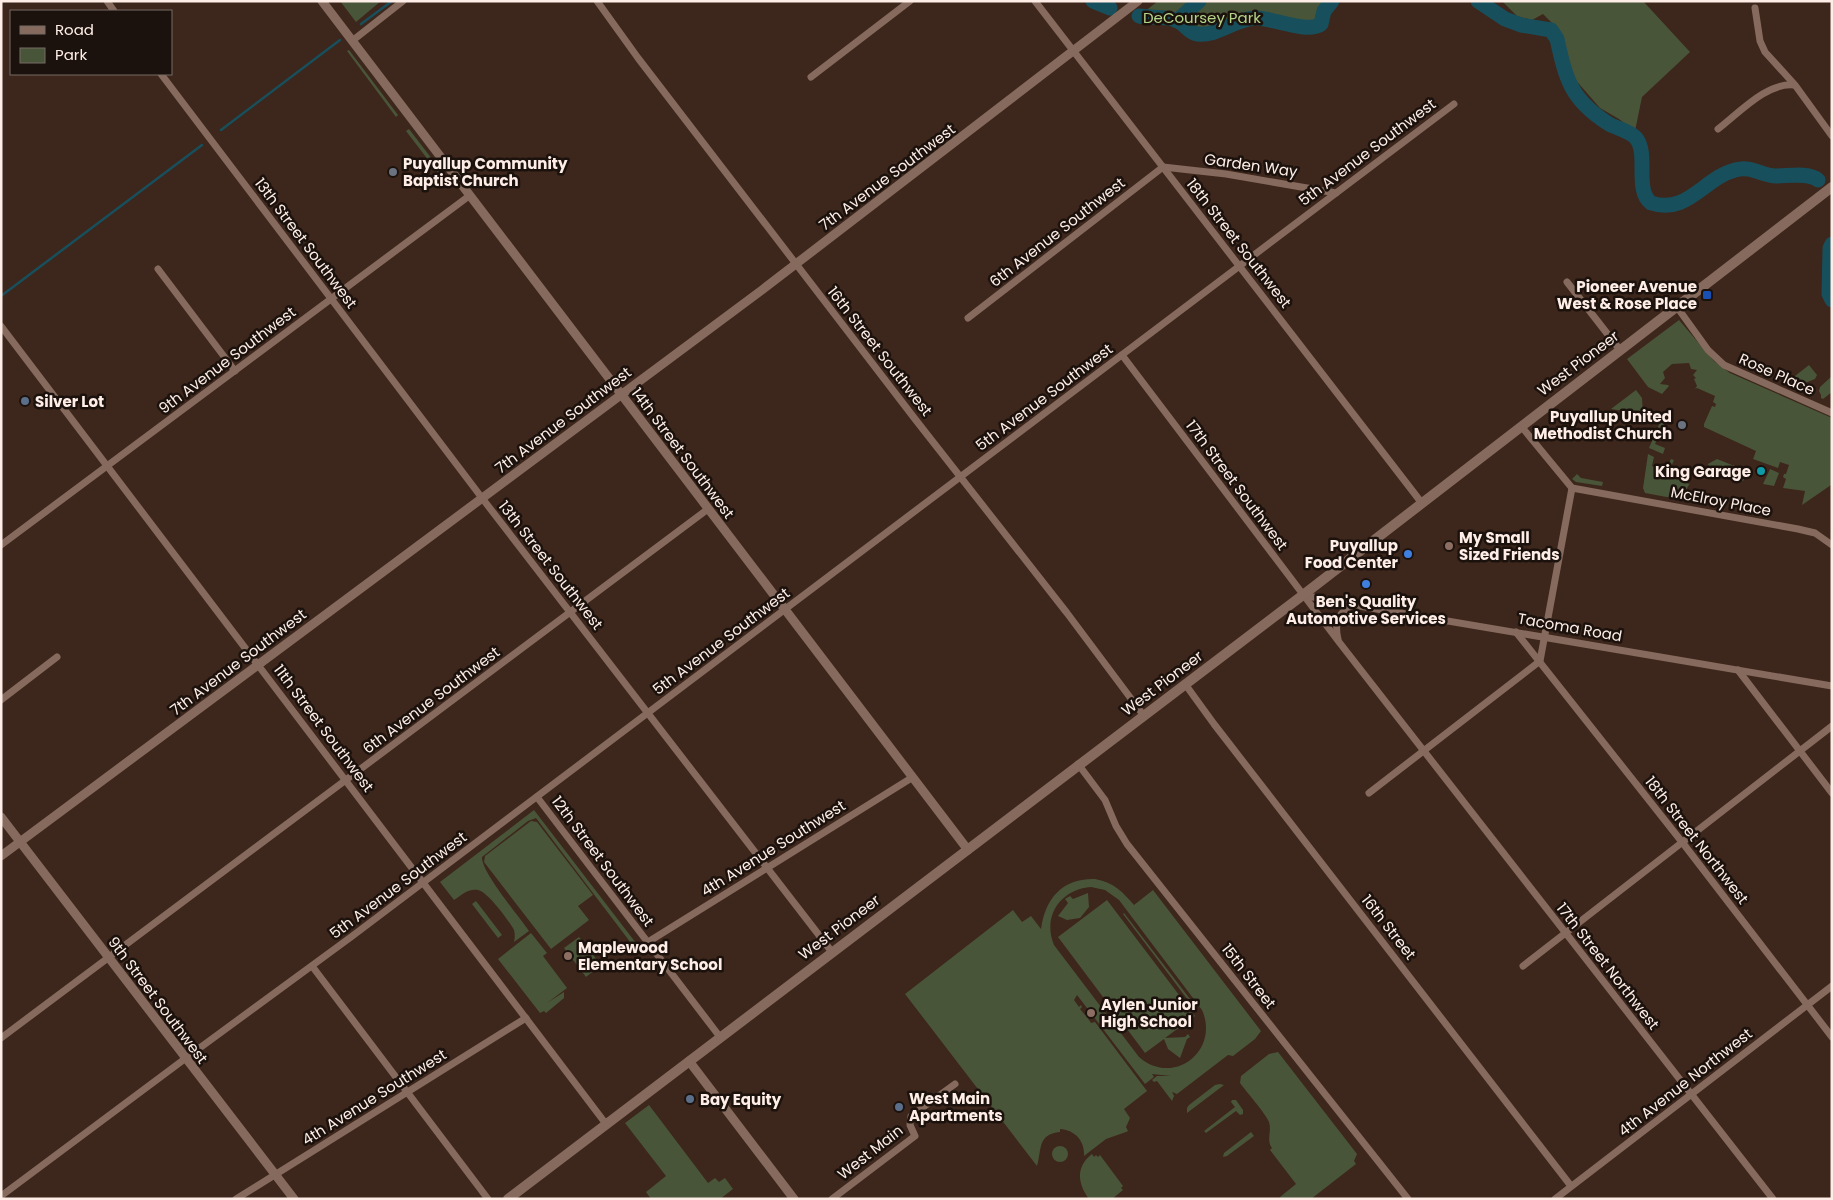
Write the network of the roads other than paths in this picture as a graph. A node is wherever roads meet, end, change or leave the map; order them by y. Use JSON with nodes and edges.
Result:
{"nodes":[{"id":1,"x":322,"y":1,"type":"edge"},
{"id":2,"x":403,"y":1,"type":"edge"},
{"id":3,"x":597,"y":1,"type":"edge"},
{"id":4,"x":910,"y":1,"type":"edge"},
{"id":5,"x":1035,"y":1,"type":"edge"},
{"id":6,"x":1136,"y":2,"type":"edge"},
{"id":7,"x":1755,"y":8,"type":"dead end"},
{"id":8,"x":352,"y":41,"type":"junction"},
{"id":9,"x":1073,"y":52,"type":"junction"},
{"id":10,"x":162,"y":75,"type":"edge"},
{"id":11,"x":811,"y":77,"type":"dead end"},
{"id":12,"x":1795,"y":85,"type":"junction"},
{"id":13,"x":1454,"y":104,"type":"dead end"},
{"id":14,"x":1718,"y":129,"type":"dead end"},
{"id":15,"x":1832,"y":136,"type":"edge"},
{"id":16,"x":1163,"y":168,"type":"junction"},
{"id":17,"x":1832,"y":188,"type":"edge"},
{"id":18,"x":1336,"y":193,"type":"junction"},
{"id":19,"x":469,"y":196,"type":"junction"},
{"id":20,"x":796,"y":263,"type":"junction"},
{"id":21,"x":1239,"y":266,"type":"junction"},
{"id":22,"x":158,"y":269,"type":"dead end"},
{"id":23,"x":1567,"y":282,"type":"dead end"},
{"id":24,"x":331,"y":300,"type":"junction"},
{"id":25,"x":1678,"y":307,"type":"junction"},
{"id":26,"x":968,"y":318,"type":"dead end"},
{"id":27,"x":1,"y":326,"type":"edge"},
{"id":28,"x":1620,"y":350,"type":"junction"},
{"id":29,"x":1122,"y":355,"type":"junction"},
{"id":30,"x":235,"y":371,"type":"junction"},
{"id":31,"x":621,"y":394,"type":"junction"},
{"id":32,"x":1832,"y":413,"type":"edge"},
{"id":33,"x":1521,"y":426,"type":"junction"},
{"id":34,"x":107,"y":466,"type":"junction"},
{"id":35,"x":960,"y":477,"type":"junction"},
{"id":36,"x":1572,"y":488,"type":"junction"},
{"id":37,"x":482,"y":498,"type":"junction"},
{"id":38,"x":1421,"y":502,"type":"junction"},
{"id":39,"x":708,"y":509,"type":"junction"},
{"id":40,"x":1,"y":545,"type":"edge"},
{"id":41,"x":1832,"y":545,"type":"edge"},
{"id":42,"x":1303,"y":595,"type":"junction"},
{"id":43,"x":1353,"y":605,"type":"junction"},
{"id":44,"x":785,"y":610,"type":"junction"},
{"id":45,"x":572,"y":612,"type":"junction"},
{"id":46,"x":1516,"y":632,"type":"junction"},
{"id":47,"x":1545,"y":636,"type":"junction"},
{"id":48,"x":1339,"y":642,"type":"junction"},
{"id":49,"x":57,"y":657,"type":"dead end"},
{"id":50,"x":1540,"y":661,"type":"junction"},
{"id":51,"x":258,"y":664,"type":"junction"},
{"id":52,"x":1738,"y":670,"type":"junction"},
{"id":53,"x":1185,"y":684,"type":"junction"},
{"id":54,"x":1832,"y":686,"type":"edge"},
{"id":55,"x":1,"y":700,"type":"edge"},
{"id":56,"x":648,"y":713,"type":"junction"},
{"id":57,"x":1144,"y":716,"type":"junction"},
{"id":58,"x":1832,"y":726,"type":"edge"},
{"id":59,"x":1424,"y":750,"type":"junction"},
{"id":60,"x":1800,"y":751,"type":"junction"},
{"id":61,"x":1078,"y":764,"type":"junction"},
{"id":62,"x":913,"y":777,"type":"junction"},
{"id":63,"x":346,"y":780,"type":"junction"},
{"id":64,"x":1369,"y":793,"type":"dead end"},
{"id":65,"x":1832,"y":793,"type":"edge"},
{"id":66,"x":537,"y":797,"type":"junction"},
{"id":67,"x":1,"y":817,"type":"edge"},
{"id":68,"x":20,"y":842,"type":"junction"},
{"id":69,"x":1682,"y":842,"type":"junction"},
{"id":70,"x":968,"y":850,"type":"junction"},
{"id":71,"x":1,"y":856,"type":"edge"},
{"id":72,"x":767,"y":868,"type":"junction"},
{"id":73,"x":423,"y":883,"type":"junction"},
{"id":74,"x":1565,"y":932,"type":"junction"},
{"id":75,"x":648,"y":942,"type":"junction"},
{"id":76,"x":832,"y":952,"type":"junction"},
{"id":77,"x":109,"y":957,"type":"junction"},
{"id":78,"x":312,"y":966,"type":"junction"},
{"id":79,"x":1523,"y":966,"type":"dead end"},
{"id":80,"x":1832,"y":986,"type":"edge"},
{"id":81,"x":1807,"y":1005,"type":"junction"},
{"id":82,"x":526,"y":1018,"type":"junction"},
{"id":83,"x":720,"y":1037,"type":"junction"},
{"id":84,"x":1832,"y":1037,"type":"edge"},
{"id":85,"x":1,"y":1038,"type":"edge"},
{"id":86,"x":186,"y":1058,"type":"junction"},
{"id":87,"x":689,"y":1061,"type":"junction"},
{"id":88,"x":955,"y":1084,"type":"dead end"},
{"id":89,"x":408,"y":1092,"type":"junction"},
{"id":90,"x":1690,"y":1095,"type":"junction"},
{"id":91,"x":606,"y":1124,"type":"junction"},
{"id":92,"x":275,"y":1175,"type":"junction"},
{"id":93,"x":1571,"y":1186,"type":"junction"},
{"id":94,"x":1,"y":1196,"type":"edge"},
{"id":95,"x":236,"y":1199,"type":"edge"},
{"id":96,"x":294,"y":1199,"type":"edge"},
{"id":97,"x":488,"y":1199,"type":"edge"},
{"id":98,"x":508,"y":1199,"type":"edge"},
{"id":99,"x":794,"y":1199,"type":"edge"},
{"id":100,"x":832,"y":1199,"type":"edge"},
{"id":101,"x":1408,"y":1199,"type":"edge"},
{"id":102,"x":1554,"y":1199,"type":"edge"},
{"id":103,"x":1772,"y":1199,"type":"edge"}],
"edges":[{"from":1,"to":8,"type":"street","name":"14th Street Southwest"},
{"from":2,"to":8,"type":"street"},
{"from":3,"to":20,"type":"street","name":"16th Street Southwest"},
{"from":4,"to":11,"type":"street"},
{"from":5,"to":9,"type":"street","name":"18th Street Southwest"},
{"from":6,"to":9,"type":"street","name":"7th Avenue Southwest"},
{"from":7,"to":12,"type":"street"},
{"from":8,"to":19,"type":"street","name":"14th Street Southwest"},
{"from":9,"to":16,"type":"street","name":"18th Street Southwest"},
{"from":9,"to":20,"type":"street","name":"7th Avenue Southwest"},
{"from":10,"to":24,"type":"street","name":"13th Street Southwest"},
{"from":12,"to":14,"type":"street"},
{"from":12,"to":15,"type":"street"},
{"from":13,"to":18,"type":"street","name":"5th Avenue Southwest"},
{"from":16,"to":18,"type":"street","name":"Garden Way"},
{"from":16,"to":21,"type":"street","name":"18th Street Southwest"},
{"from":16,"to":26,"type":"street","name":"6th Avenue Southwest"},
{"from":17,"to":25,"type":"main road","name":"West Pioneer"},
{"from":18,"to":21,"type":"street","name":"5th Avenue Southwest"},
{"from":19,"to":24,"type":"street","name":"9th Avenue Southwest"},
{"from":19,"to":31,"type":"street","name":"14th Street Southwest"},
{"from":20,"to":31,"type":"street","name":"7th Avenue Southwest"},
{"from":20,"to":35,"type":"street","name":"16th Street Southwest"},
{"from":21,"to":29,"type":"street","name":"5th Avenue Southwest"},
{"from":21,"to":38,"type":"street","name":"18th Street Southwest"},
{"from":22,"to":30,"type":"street"},
{"from":23,"to":28,"type":"street"},
{"from":24,"to":30,"type":"street","name":"9th Avenue Southwest"},
{"from":24,"to":37,"type":"street","name":"13th Street Southwest"},
{"from":25,"to":28,"type":"main road","name":"West Pioneer"},
{"from":25,"to":32,"type":"street","name":"Rose Place"},
{"from":27,"to":34,"type":"street","name":"11th Street Southwest"},
{"from":28,"to":33,"type":"main road","name":"West Pioneer"},
{"from":29,"to":35,"type":"street","name":"5th Avenue Southwest"},
{"from":29,"to":42,"type":"street","name":"17th Street Southwest"},
{"from":30,"to":34,"type":"street","name":"9th Avenue Southwest"},
{"from":31,"to":37,"type":"street","name":"7th Avenue Southwest"},
{"from":31,"to":39,"type":"street","name":"14th Street Southwest"},
{"from":33,"to":36,"type":"street"},
{"from":33,"to":38,"type":"main road","name":"West Pioneer"},
{"from":34,"to":40,"type":"street","name":"9th Avenue Southwest"},
{"from":34,"to":51,"type":"street","name":"11th Street Southwest"},
{"from":35,"to":44,"type":"street","name":"5th Avenue Southwest"},
{"from":35,"to":57,"type":"street","name":"16th Street Southwest"},
{"from":36,"to":41,"type":"street","name":"McElroy Place"},
{"from":36,"to":47,"type":"street"},
{"from":37,"to":45,"type":"street","name":"13th Street Southwest"},
{"from":37,"to":51,"type":"street","name":"7th Avenue Southwest"},
{"from":38,"to":42,"type":"main road","name":"West Pioneer"},
{"from":39,"to":44,"type":"street","name":"14th Street Southwest"},
{"from":39,"to":45,"type":"street","name":"6th Avenue Southwest"},
{"from":42,"to":43,"type":"street","name":"Tacoma Road"},
{"from":42,"to":48,"type":"street","name":"17th Street Southwest"},
{"from":42,"to":53,"type":"main road","name":"West Pioneer"},
{"from":43,"to":46,"type":"street","name":"Tacoma Road"},
{"from":43,"to":48,"type":"street"},
{"from":44,"to":56,"type":"street","name":"5th Avenue Southwest"},
{"from":44,"to":62,"type":"street","name":"14th Street Southwest"},
{"from":45,"to":56,"type":"street","name":"13th Street Southwest"},
{"from":45,"to":63,"type":"street","name":"6th Avenue Southwest"},
{"from":46,"to":47,"type":"street","name":"Tacoma Road"},
{"from":46,"to":50,"type":"street","name":"18th Street Northwest"},
{"from":47,"to":50,"type":"street"},
{"from":47,"to":52,"type":"street","name":"Tacoma Road"},
{"from":48,"to":59,"type":"street","name":"17th Street Southwest"},
{"from":49,"to":55,"type":"street"},
{"from":50,"to":59,"type":"street"},
{"from":50,"to":69,"type":"street","name":"18th Street Northwest"},
{"from":51,"to":63,"type":"street","name":"11th Street Southwest"},
{"from":51,"to":68,"type":"street","name":"7th Avenue Southwest"},
{"from":52,"to":54,"type":"street","name":"Tacoma Road"},
{"from":52,"to":60,"type":"street"},
{"from":53,"to":57,"type":"main road","name":"West Pioneer"},
{"from":53,"to":93,"type":"street","name":"16th Street"},
{"from":56,"to":66,"type":"street","name":"5th Avenue Southwest"},
{"from":56,"to":72,"type":"street","name":"13th Street Southwest"},
{"from":57,"to":61,"type":"main road","name":"West Pioneer"},
{"from":58,"to":60,"type":"street"},
{"from":59,"to":64,"type":"street"},
{"from":59,"to":74,"type":"street","name":"17th Street Northwest"},
{"from":60,"to":65,"type":"street"},
{"from":60,"to":69,"type":"street"},
{"from":61,"to":70,"type":"main road","name":"West Pioneer"},
{"from":61,"to":101,"type":"street","name":"15th Street"},
{"from":62,"to":70,"type":"street","name":"14th Street Southwest"},
{"from":62,"to":72,"type":"street","name":"4th Avenue Southwest"},
{"from":63,"to":73,"type":"street","name":"11th Street Southwest"},
{"from":63,"to":77,"type":"street","name":"6th Avenue Southwest"},
{"from":66,"to":73,"type":"street","name":"5th Avenue Southwest"},
{"from":66,"to":75,"type":"street","name":"12th Street Southwest"},
{"from":67,"to":68,"type":"street","name":"9th Street Southwest"},
{"from":68,"to":71,"type":"street","name":"7th Avenue Southwest"},
{"from":68,"to":77,"type":"street","name":"9th Street Southwest"},
{"from":69,"to":74,"type":"street"},
{"from":69,"to":81,"type":"street","name":"18th Street Northwest"},
{"from":70,"to":76,"type":"main road","name":"West Pioneer"},
{"from":72,"to":75,"type":"street","name":"4th Avenue Southwest"},
{"from":72,"to":76,"type":"street","name":"13th Street Southwest"},
{"from":73,"to":78,"type":"street","name":"5th Avenue Southwest"},
{"from":73,"to":82,"type":"street","name":"11th Street Southwest"},
{"from":74,"to":79,"type":"street"},
{"from":74,"to":90,"type":"street","name":"17th Street Northwest"},
{"from":75,"to":83,"type":"street","name":"12th Street Southwest"},
{"from":76,"to":83,"type":"main road","name":"West Pioneer"},
{"from":77,"to":85,"type":"street","name":"6th Avenue Southwest"},
{"from":77,"to":86,"type":"street","name":"9th Street Southwest"},
{"from":78,"to":86,"type":"street","name":"5th Avenue Southwest"},
{"from":78,"to":89,"type":"street"},
{"from":80,"to":81,"type":"street","name":"4th Avenue Northwest"},
{"from":81,"to":84,"type":"street","name":"18th Street Northwest"},
{"from":81,"to":90,"type":"street","name":"4th Avenue Northwest"},
{"from":82,"to":89,"type":"street","name":"4th Avenue Southwest"},
{"from":82,"to":91,"type":"street","name":"11th Street Southwest"},
{"from":83,"to":87,"type":"main road","name":"West Pioneer"},
{"from":86,"to":92,"type":"street","name":"9th Street Southwest"},
{"from":86,"to":94,"type":"street","name":"5th Avenue Southwest"},
{"from":87,"to":91,"type":"main road","name":"West Pioneer"},
{"from":87,"to":99,"type":"street"},
{"from":88,"to":100,"type":"street","name":"West Main"},
{"from":89,"to":92,"type":"street","name":"4th Avenue Southwest"},
{"from":89,"to":97,"type":"street"},
{"from":90,"to":93,"type":"street","name":"4th Avenue Northwest"},
{"from":90,"to":103,"type":"street","name":"17th Street Northwest"},
{"from":91,"to":98,"type":"main road","name":"West Pioneer"},
{"from":92,"to":95,"type":"street","name":"4th Avenue Southwest"},
{"from":92,"to":96,"type":"street","name":"9th Street Southwest"},
{"from":93,"to":102,"type":"street","name":"4th Avenue Northwest"}]}
